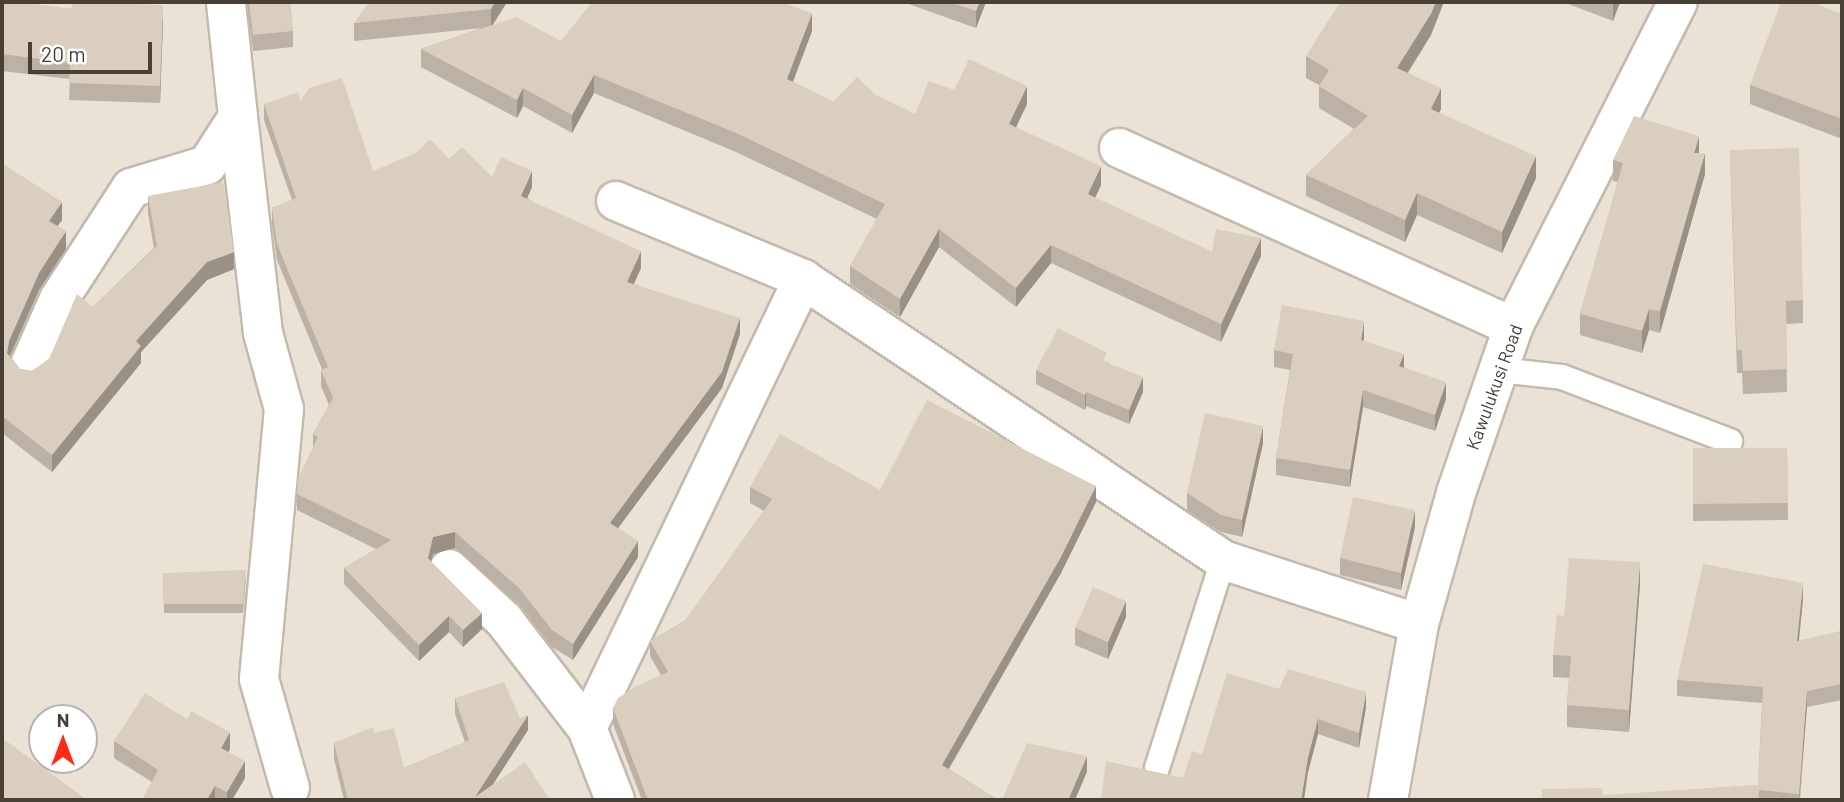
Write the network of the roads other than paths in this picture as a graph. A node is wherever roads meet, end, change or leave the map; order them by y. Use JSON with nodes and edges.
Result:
{"nodes":[{"id":1,"x":226,"y":2,"type":"edge"},
{"id":2,"x":1678,"y":2,"type":"edge"},
{"id":3,"x":238,"y":117,"type":"junction"},
{"id":4,"x":1119,"y":148,"type":"dead end"},
{"id":5,"x":616,"y":201,"type":"dead end"},
{"id":6,"x":803,"y":279,"type":"junction"},
{"id":7,"x":1513,"y":327,"type":"junction"},
{"id":8,"x":29,"y":367,"type":"edge"},
{"id":9,"x":1499,"y":370,"type":"junction"},
{"id":10,"x":1730,"y":441,"type":"dead end"},
{"id":11,"x":1223,"y":561,"type":"junction"},
{"id":12,"x":449,"y":569,"type":"dead end"},
{"id":13,"x":1419,"y":624,"type":"junction"},
{"id":14,"x":587,"y":728,"type":"junction"},
{"id":15,"x":1157,"y":768,"type":"dead end"},
{"id":16,"x":290,"y":788,"type":"dead end"},
{"id":17,"x":615,"y":800,"type":"edge"},
{"id":18,"x":1388,"y":800,"type":"edge"}],
"edges":[{"from":1,"to":3,"type":"street"},
{"from":2,"to":7,"type":"street","name":"Kawulukusi Road"},
{"from":3,"to":8,"type":"street"},
{"from":3,"to":16,"type":"street"},
{"from":4,"to":7,"type":"street"},
{"from":5,"to":6,"type":"street"},
{"from":6,"to":11,"type":"street"},
{"from":6,"to":14,"type":"street"},
{"from":7,"to":9,"type":"street","name":"Kawulukusi Road"},
{"from":9,"to":10,"type":"lane"},
{"from":9,"to":13,"type":"street","name":"Kawulukusi Road"},
{"from":11,"to":13,"type":"street"},
{"from":11,"to":15,"type":"lane"},
{"from":12,"to":14,"type":"street"},
{"from":13,"to":18,"type":"street","name":"Kawulukusi Road"},
{"from":14,"to":17,"type":"street"}]}
